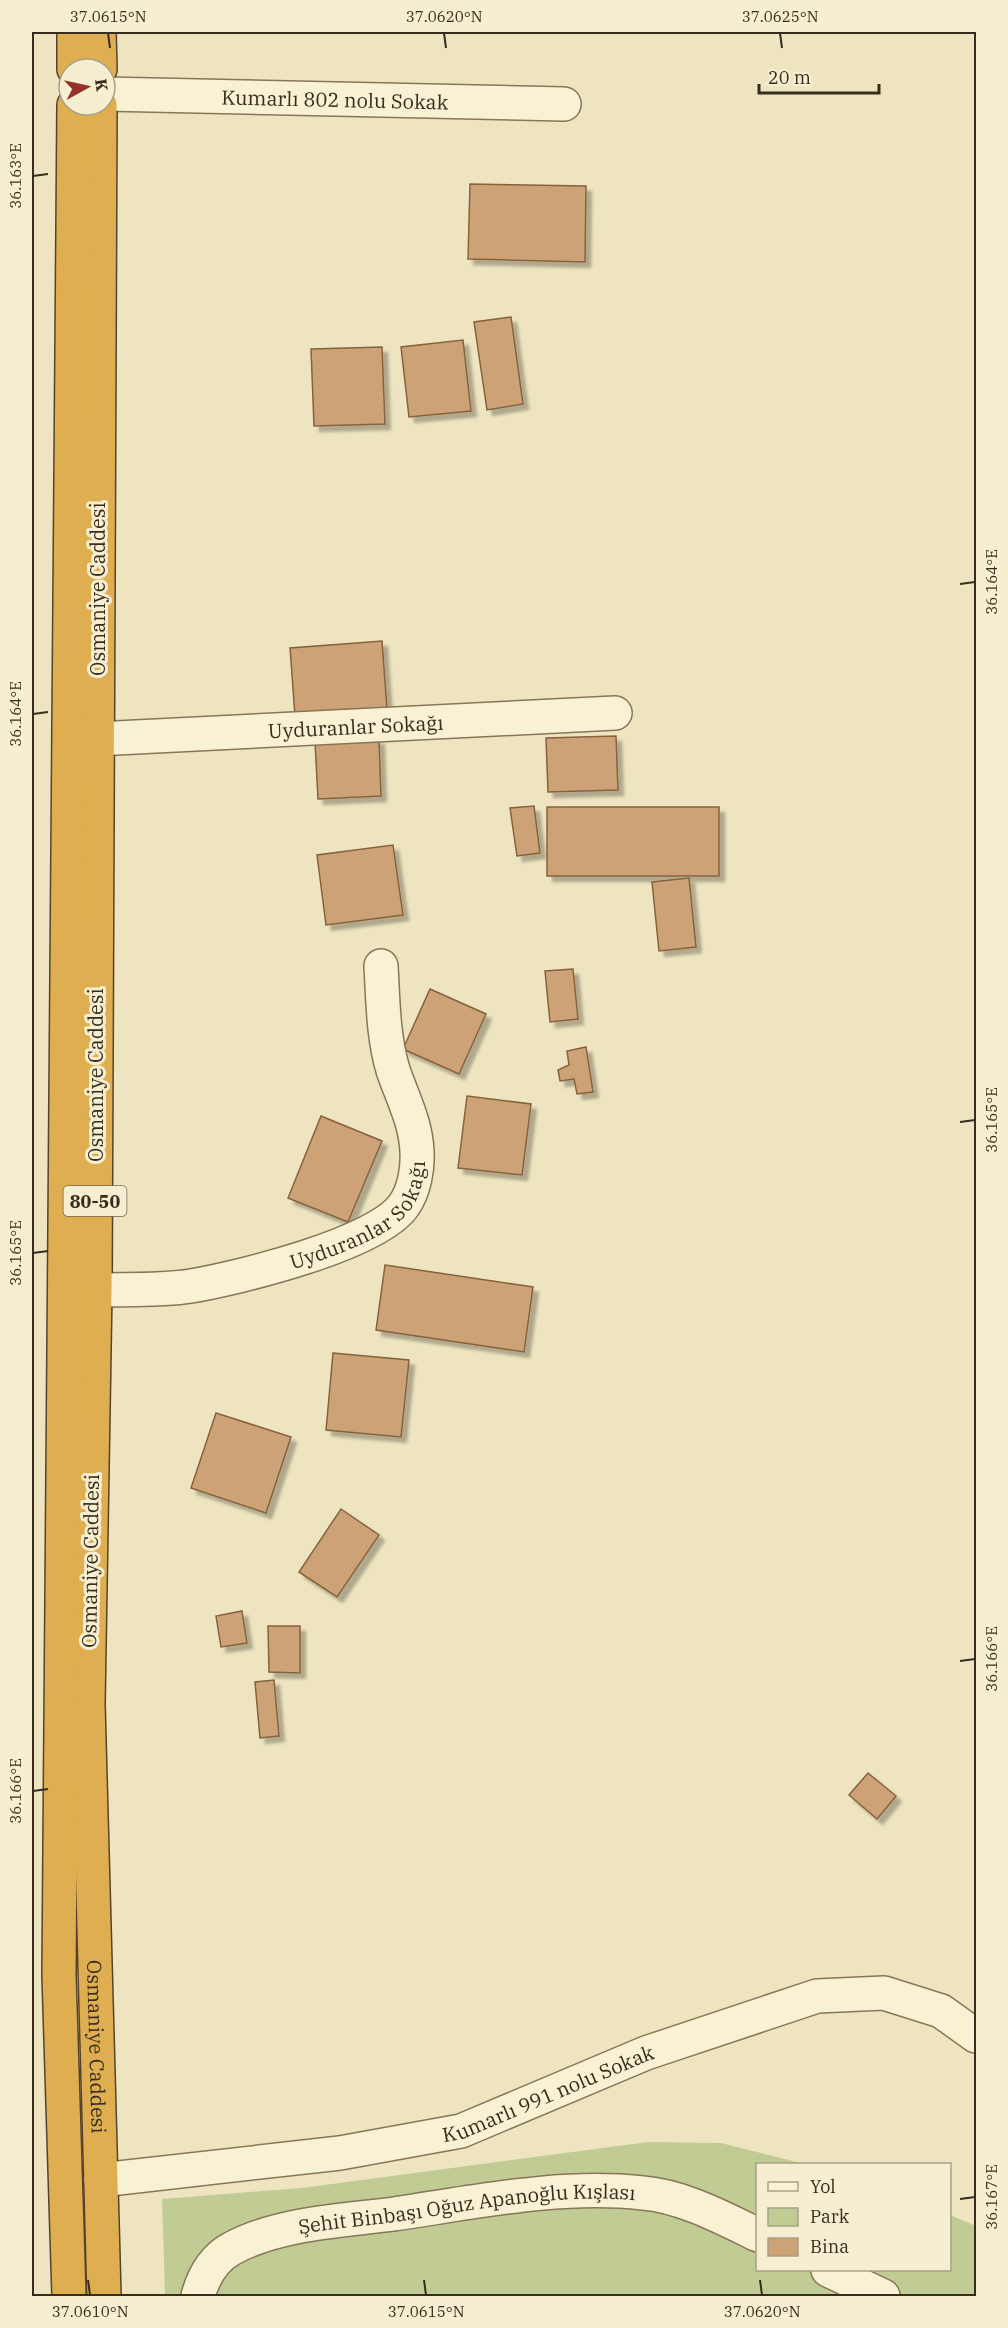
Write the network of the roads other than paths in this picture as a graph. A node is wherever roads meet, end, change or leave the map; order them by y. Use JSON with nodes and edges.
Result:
{"nodes":[{"id":1,"x":74,"y":32,"type":"edge"},
{"id":2,"x":99,"y":32,"type":"edge"},
{"id":3,"x":74,"y":57,"type":"edge"},
{"id":4,"x":100,"y":57,"type":"edge"},
{"id":5,"x":117,"y":94,"type":"edge"},
{"id":6,"x":564,"y":104,"type":"dead end"},
{"id":7,"x":74,"y":117,"type":"edge"},
{"id":8,"x":100,"y":117,"type":"edge"},
{"id":9,"x":615,"y":713,"type":"dead end"},
{"id":10,"x":96,"y":739,"type":"junction"},
{"id":11,"x":381,"y":966,"type":"dead end"},
{"id":12,"x":95,"y":1290,"type":"junction"},
{"id":13,"x":976,"y":2036,"type":"edge"},
{"id":14,"x":101,"y":2180,"type":"junction"},
{"id":15,"x":756,"y":2234,"type":"edge"},
{"id":16,"x":830,"y":2271,"type":"edge"},
{"id":17,"x":69,"y":2296,"type":"edge"},
{"id":18,"x":104,"y":2296,"type":"edge"},
{"id":19,"x":198,"y":2296,"type":"edge"},
{"id":20,"x":883,"y":2296,"type":"edge"}],
"edges":[{"from":1,"to":3,"type":"highway"},
{"from":2,"to":4,"type":"highway"},
{"from":5,"to":6,"type":"street","name":"Kumarlı 802 nolu Sokak"},
{"from":7,"to":17,"type":"highway"},
{"from":8,"to":10,"type":"highway","name":"Osmaniye Caddesi","number":"80-50"},
{"from":9,"to":10,"type":"street","name":"Uyduranlar Sokağı"},
{"from":10,"to":12,"type":"highway","name":"Osmaniye Caddesi","number":"80-50"},
{"from":11,"to":12,"type":"street","name":"Uyduranlar Sokağı"},
{"from":12,"to":14,"type":"highway","name":"Osmaniye Caddesi","number":"80-50"},
{"from":13,"to":14,"type":"street","name":"Kumarlı 991 nolu Sokak"},
{"from":14,"to":18,"type":"highway","name":"Osmaniye Caddesi","number":"80-50"},
{"from":15,"to":19,"type":"street","name":"Şehit Binbaşı Oğuz Apanoğlu Kışlası"},
{"from":16,"to":20,"type":"street"}]}
